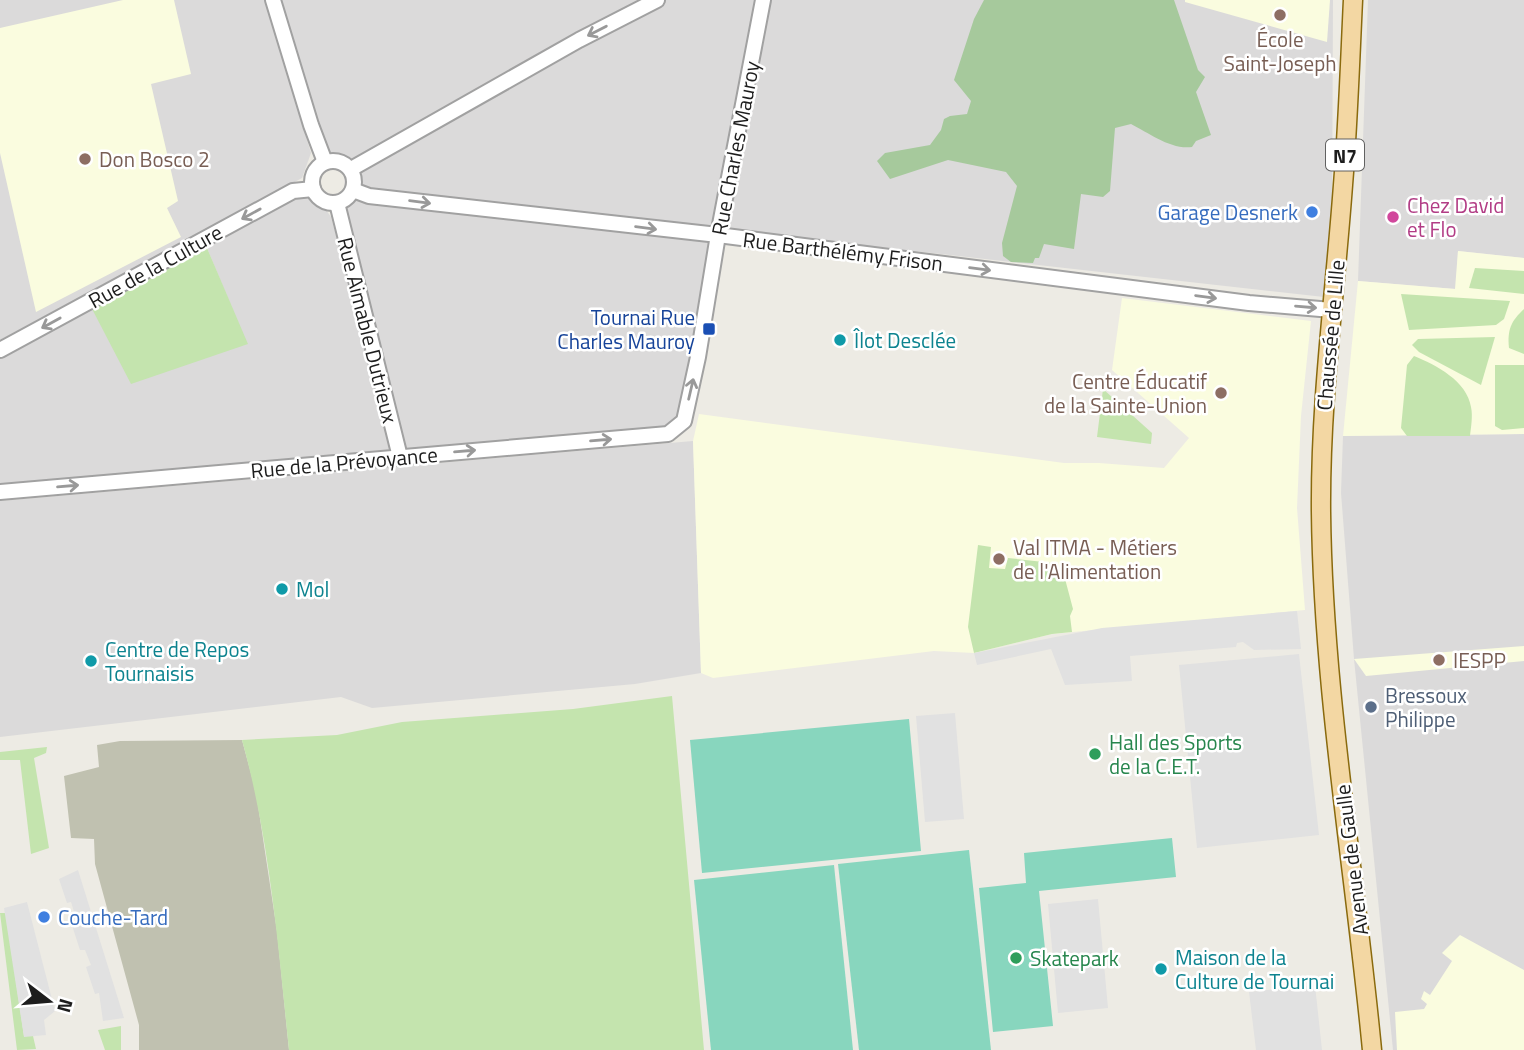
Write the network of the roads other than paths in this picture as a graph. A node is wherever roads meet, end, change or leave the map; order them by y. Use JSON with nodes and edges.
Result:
{"nodes":[{"id":1,"x":272,"y":0,"type":"edge"},
{"id":2,"x":657,"y":0,"type":"edge"},
{"id":3,"x":763,"y":0,"type":"edge"},
{"id":4,"x":1353,"y":0,"type":"edge"},
{"id":5,"x":325,"y":162,"type":"junction"},
{"id":6,"x":351,"y":169,"type":"junction"},
{"id":7,"x":313,"y":189,"type":"junction"},
{"id":8,"x":353,"y":190,"type":"junction"},
{"id":9,"x":337,"y":203,"type":"junction"},
{"id":10,"x":718,"y":235,"type":"junction"},
{"id":11,"x":1332,"y":310,"type":"junction"},
{"id":12,"x":0,"y":350,"type":"edge"},
{"id":13,"x":684,"y":421,"type":"joint"},
{"id":14,"x":400,"y":457,"type":"junction"},
{"id":15,"x":0,"y":492,"type":"edge"},
{"id":16,"x":1330,"y":670,"type":"joint"},
{"id":17,"x":1372,"y":1050,"type":"edge"}],
"edges":[{"from":1,"to":5,"type":"street"},
{"from":2,"to":6,"type":"street","one_way":true},
{"from":3,"to":10,"type":"street","name":"Rue Charles Mauroy"},
{"from":4,"to":11,"type":"main road","name":"Chaussée de Lille","number":"N7"},
{"from":5,"to":6,"type":"street"},
{"from":5,"to":7,"type":"street"},
{"from":6,"to":8,"type":"street"},
{"from":7,"to":9,"type":"street"},
{"from":7,"to":12,"type":"street","name":"Rue de la Culture","one_way":true},
{"from":8,"to":9,"type":"street"},
{"from":8,"to":10,"type":"street","name":"Rue Barthélémy Frison","one_way":true},
{"from":9,"to":14,"type":"street","name":"Rue Aimable Dutrieux"},
{"from":10,"to":11,"type":"street","name":"Rue Barthélémy Frison","one_way":true},
{"from":13,"to":10,"type":"street","name":"Rue Charles Mauroy","one_way":true},
{"from":11,"to":16,"type":"main road","name":"Chaussée de Lille","number":"N7"},
{"from":14,"to":13,"type":"street","name":"Rue de la Prévoyance","one_way":true},
{"from":15,"to":14,"type":"street","name":"Rue de la Prévoyance","one_way":true},
{"from":16,"to":17,"type":"main road","name":"Avenue de Gaulle","number":"N7"}]}
